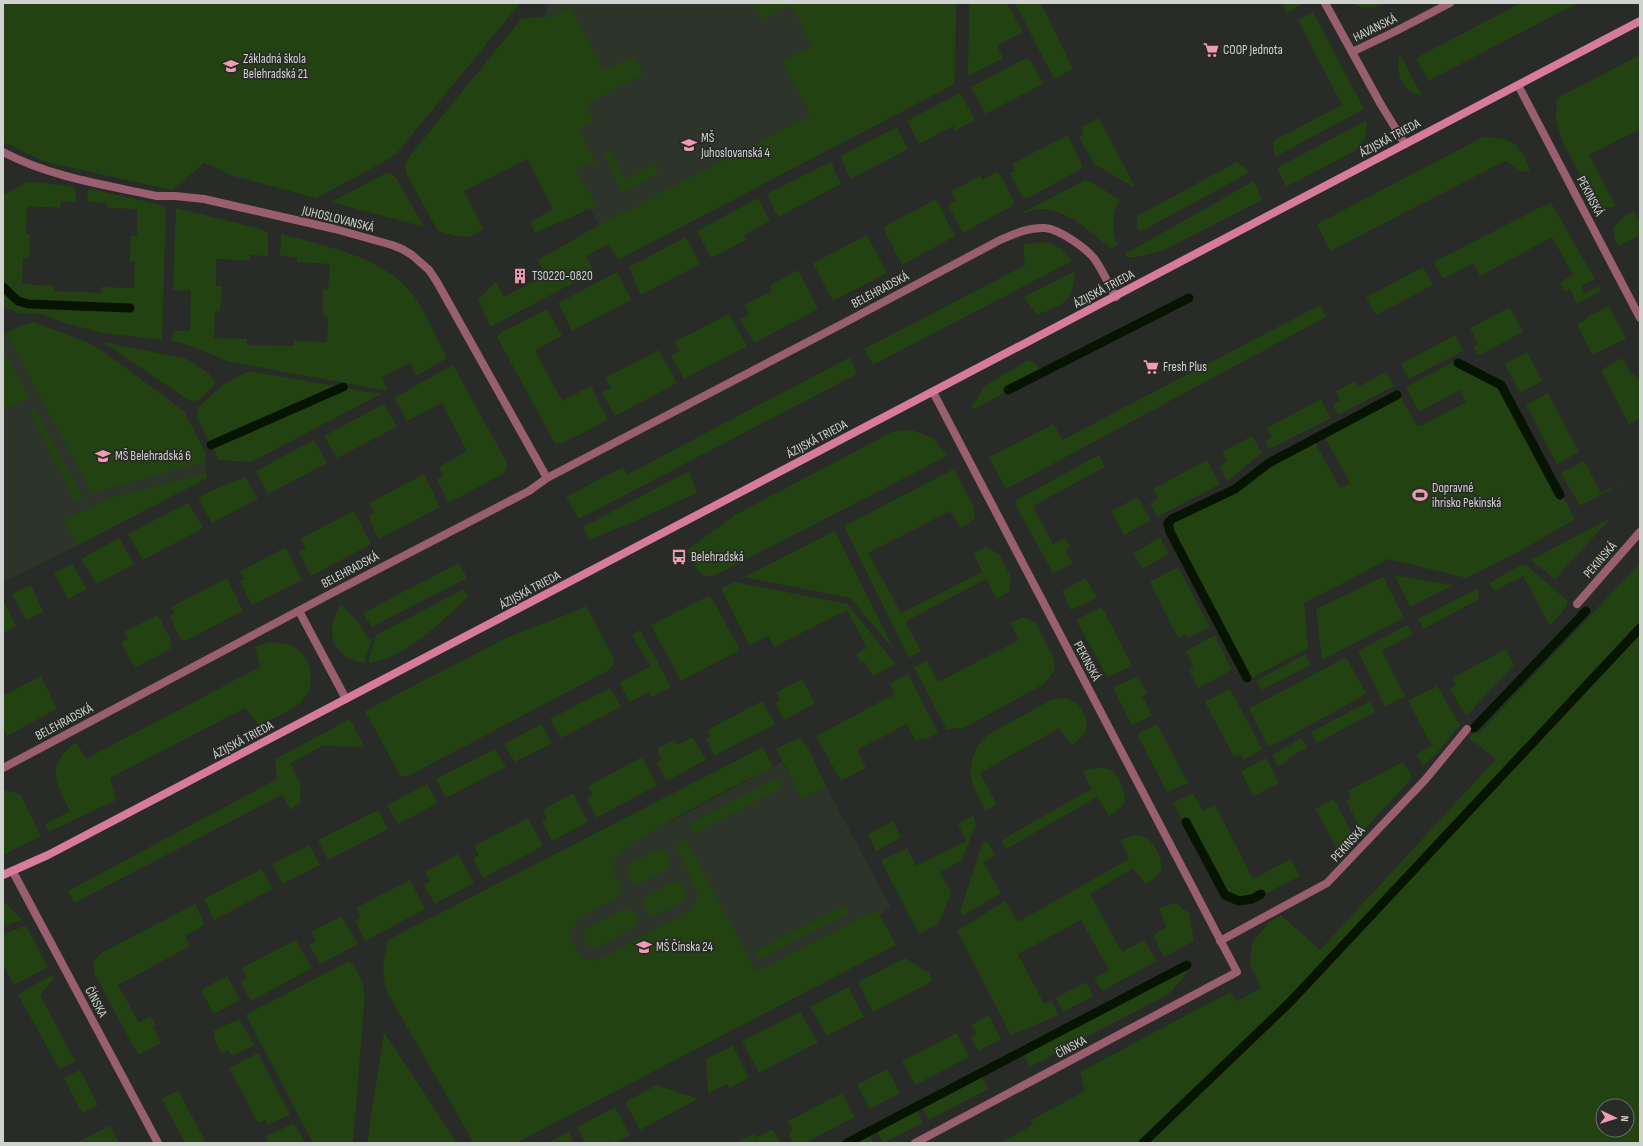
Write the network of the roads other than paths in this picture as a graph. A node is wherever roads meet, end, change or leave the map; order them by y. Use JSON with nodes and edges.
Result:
{"nodes":[{"id":1,"x":1326,"y":3,"type":"edge"},
{"id":2,"x":1450,"y":3,"type":"edge"},
{"id":3,"x":1640,"y":21,"type":"edge"},
{"id":4,"x":1352,"y":52,"type":"junction"},
{"id":5,"x":1518,"y":85,"type":"junction"},
{"id":6,"x":1404,"y":144,"type":"junction"},
{"id":7,"x":3,"y":152,"type":"edge"},
{"id":8,"x":1116,"y":297,"type":"junction"},
{"id":9,"x":1640,"y":318,"type":"edge"},
{"id":10,"x":933,"y":392,"type":"junction"},
{"id":11,"x":547,"y":478,"type":"junction"},
{"id":12,"x":1640,"y":532,"type":"edge"},
{"id":13,"x":1577,"y":604,"type":"dead end"},
{"id":14,"x":299,"y":611,"type":"junction"},
{"id":15,"x":346,"y":699,"type":"junction"},
{"id":16,"x":1467,"y":729,"type":"dead end"},
{"id":17,"x":3,"y":768,"type":"edge"},
{"id":18,"x":12,"y":872,"type":"junction"},
{"id":19,"x":3,"y":876,"type":"edge"},
{"id":20,"x":1220,"y":941,"type":"junction"},
{"id":21,"x":1237,"y":972,"type":"joint"},
{"id":22,"x":158,"y":1143,"type":"edge"},
{"id":23,"x":916,"y":1143,"type":"edge"}],
"edges":[{"from":1,"to":4,"type":"street"},
{"from":2,"to":4,"type":"street","name":"HAVANSKÁ"},
{"from":3,"to":5,"type":"street","name":"ÁZIJSKÁ TRIEDA"},
{"from":4,"to":6,"type":"street"},
{"from":5,"to":6,"type":"street","name":"ÁZIJSKÁ TRIEDA"},
{"from":5,"to":9,"type":"street","name":"PEKINSKÁ"},
{"from":6,"to":8,"type":"street","name":"ÁZIJSKÁ TRIEDA"},
{"from":7,"to":11,"type":"street","name":"JUHOSLOVANSKÁ"},
{"from":8,"to":10,"type":"street","name":"ÁZIJSKÁ TRIEDA"},
{"from":8,"to":11,"type":"street","name":"BELEHRADSKÁ"},
{"from":10,"to":15,"type":"street","name":"ÁZIJSKÁ TRIEDA"},
{"from":10,"to":20,"type":"street","name":"PEKINSKÁ"},
{"from":11,"to":14,"type":"street","name":"BELEHRADSKÁ"},
{"from":12,"to":13,"type":"street","name":"PEKINSKÁ"},
{"from":14,"to":15,"type":"street"},
{"from":14,"to":17,"type":"street","name":"BELEHRADSKÁ"},
{"from":15,"to":18,"type":"street","name":"ÁZIJSKÁ TRIEDA"},
{"from":16,"to":20,"type":"street","name":"PEKINSKÁ"},
{"from":18,"to":19,"type":"street","name":"ÁZIJSKÁ TRIEDA"},
{"from":18,"to":22,"type":"street","name":"ČÍNSKA"},
{"from":20,"to":21,"type":"street","name":"PEKINSKÁ"},
{"from":21,"to":23,"type":"street","name":"ČÍNSKA"}]}
